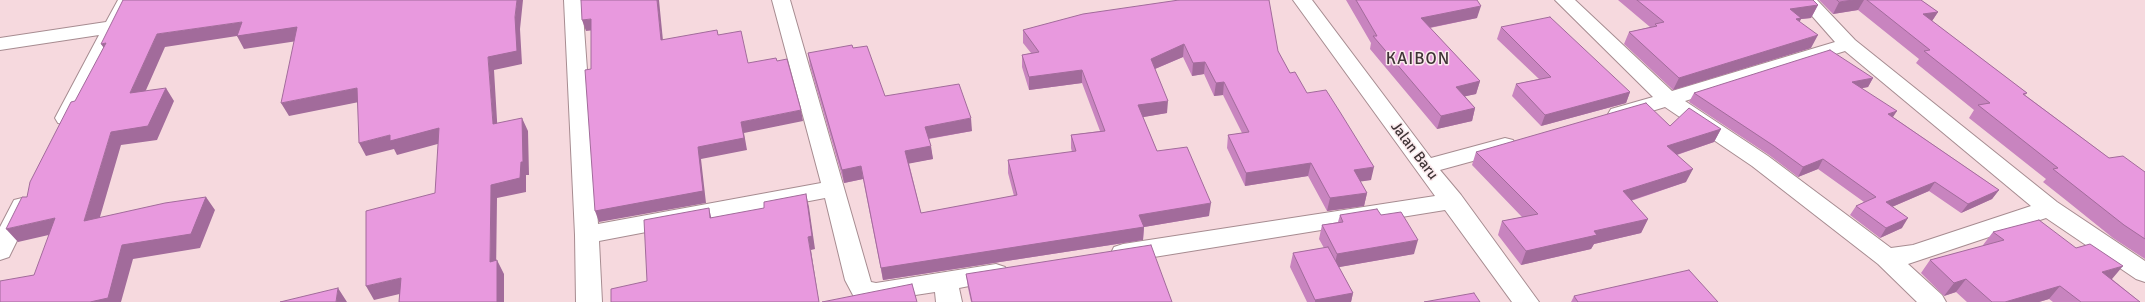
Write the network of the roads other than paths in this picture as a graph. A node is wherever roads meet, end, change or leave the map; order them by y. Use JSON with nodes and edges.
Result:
{"nodes":[{"id":1,"x":127,"y":0,"type":"edge"},
{"id":2,"x":573,"y":0,"type":"edge"},
{"id":3,"x":781,"y":0,"type":"edge"},
{"id":4,"x":1302,"y":0,"type":"edge"},
{"id":5,"x":1564,"y":0,"type":"edge"},
{"id":6,"x":1807,"y":0,"type":"edge"},
{"id":7,"x":112,"y":28,"type":"junction"},
{"id":8,"x":0,"y":44,"type":"edge"},
{"id":9,"x":1848,"y":44,"type":"junction"},
{"id":10,"x":1669,"y":100,"type":"junction"},
{"id":11,"x":1600,"y":119,"type":"edge"},
{"id":12,"x":59,"y":132,"type":"edge"},
{"id":13,"x":1524,"y":140,"type":"edge"},
{"id":14,"x":1425,"y":167,"type":"junction"},
{"id":15,"x":32,"y":188,"type":"edge"},
{"id":16,"x":834,"y":188,"type":"junction"},
{"id":17,"x":1453,"y":201,"type":"junction"},
{"id":18,"x":2049,"y":208,"type":"junction"},
{"id":19,"x":587,"y":236,"type":"junction"},
{"id":20,"x":0,"y":251,"type":"edge"},
{"id":21,"x":1102,"y":256,"type":"edge"},
{"id":22,"x":1887,"y":258,"type":"junction"},
{"id":23,"x":1016,"y":270,"type":"edge"},
{"id":24,"x":2145,"y":273,"type":"edge"},
{"id":25,"x":947,"y":292,"type":"edge"},
{"id":26,"x":589,"y":302,"type":"edge"},
{"id":27,"x":1526,"y":302,"type":"edge"},
{"id":28,"x":1933,"y":302,"type":"edge"}],
"edges":[{"from":1,"to":7,"type":"street"},
{"from":2,"to":19,"type":"street"},
{"from":3,"to":16,"type":"street"},
{"from":4,"to":14,"type":"street","name":"Jalan Baru"},
{"from":5,"to":10,"type":"street"},
{"from":6,"to":9,"type":"street"},
{"from":7,"to":8,"type":"street"},
{"from":7,"to":12,"type":"street"},
{"from":9,"to":10,"type":"street"},
{"from":9,"to":18,"type":"street"},
{"from":10,"to":11,"type":"street"},
{"from":10,"to":22,"type":"street"},
{"from":13,"to":14,"type":"street"},
{"from":14,"to":17,"type":"street","name":"Jalan Baru"},
{"from":15,"to":20,"type":"street"},
{"from":16,"to":19,"type":"street"},
{"from":16,"to":25,"type":"street"},
{"from":17,"to":21,"type":"street"},
{"from":17,"to":27,"type":"street","name":"Jalan Baru"},
{"from":18,"to":22,"type":"street"},
{"from":18,"to":24,"type":"street"},
{"from":19,"to":26,"type":"street"},
{"from":22,"to":28,"type":"street"},
{"from":23,"to":25,"type":"street"}]}
